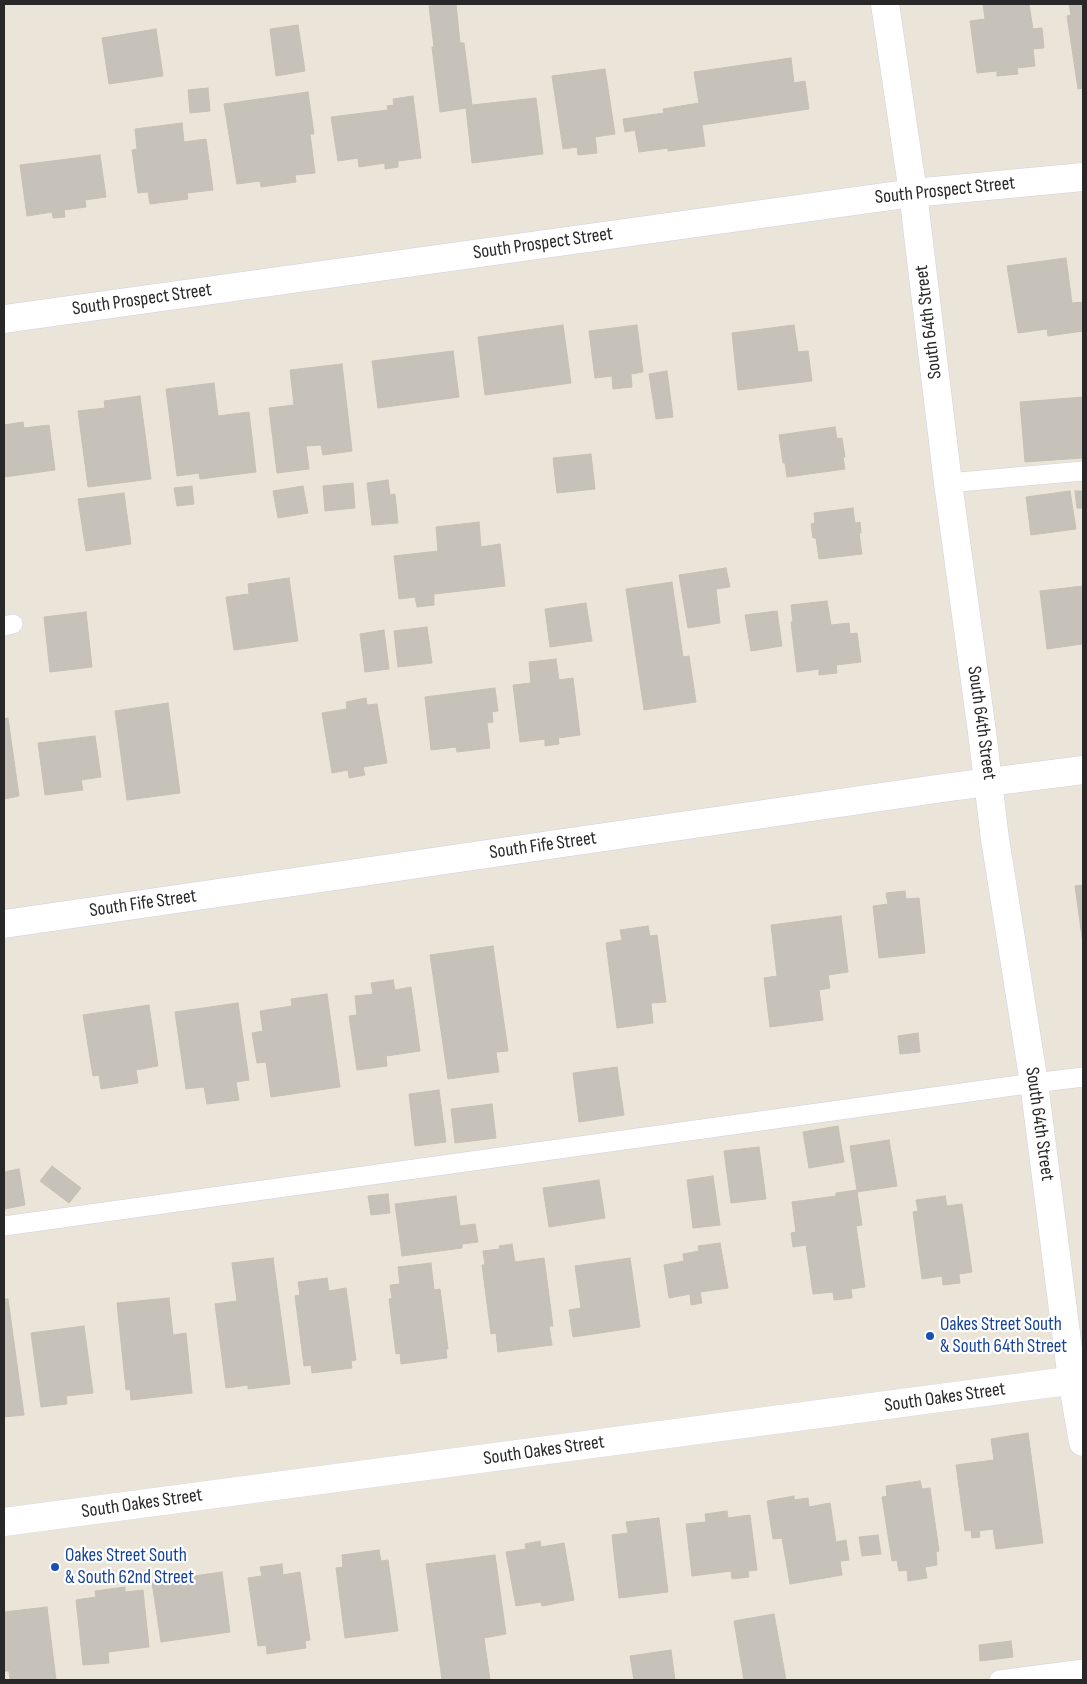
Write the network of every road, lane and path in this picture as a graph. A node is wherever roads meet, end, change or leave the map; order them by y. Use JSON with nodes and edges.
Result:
{"nodes":[{"id":1,"x":885,"y":4,"type":"edge"},
{"id":2,"x":1083,"y":176,"type":"edge"},
{"id":3,"x":913,"y":193,"type":"junction"},
{"id":4,"x":4,"y":319,"type":"edge"},
{"id":5,"x":1083,"y":471,"type":"edge"},
{"id":6,"x":948,"y":483,"type":"junction"},
{"id":7,"x":1083,"y":770,"type":"edge"},
{"id":8,"x":989,"y":782,"type":"junction"},
{"id":9,"x":4,"y":924,"type":"edge"},
{"id":10,"x":1083,"y":1077,"type":"edge"},
{"id":11,"x":1034,"y":1083,"type":"junction"},
{"id":12,"x":4,"y":1226,"type":"edge"},
{"id":13,"x":1078,"y":1379,"type":"edge"},
{"id":14,"x":1083,"y":1442,"type":"edge"},
{"id":15,"x":4,"y":1522,"type":"edge"},
{"id":16,"x":1083,"y":1669,"type":"edge"},
{"id":17,"x":999,"y":1680,"type":"edge"}],
"edges":[{"from":1,"to":3,"type":"street","name":"South 64th Street"},
{"from":2,"to":3,"type":"street","name":"South Prospect Street"},
{"from":3,"to":4,"type":"street","name":"South Prospect Street"},
{"from":3,"to":6,"type":"street","name":"South 64th Street"},
{"from":5,"to":6,"type":"lane"},
{"from":6,"to":8,"type":"street","name":"South 64th Street"},
{"from":7,"to":8,"type":"street","name":"South Fife Street"},
{"from":8,"to":9,"type":"street","name":"South Fife Street"},
{"from":8,"to":11,"type":"street","name":"South 64th Street"},
{"from":10,"to":11,"type":"lane"},
{"from":11,"to":12,"type":"lane"},
{"from":11,"to":13,"type":"street","name":"South 64th Street"},
{"from":13,"to":14,"type":"street","name":"South 64th Street"},
{"from":13,"to":15,"type":"street","name":"South Oakes Street"},
{"from":16,"to":17,"type":"lane"}]}
